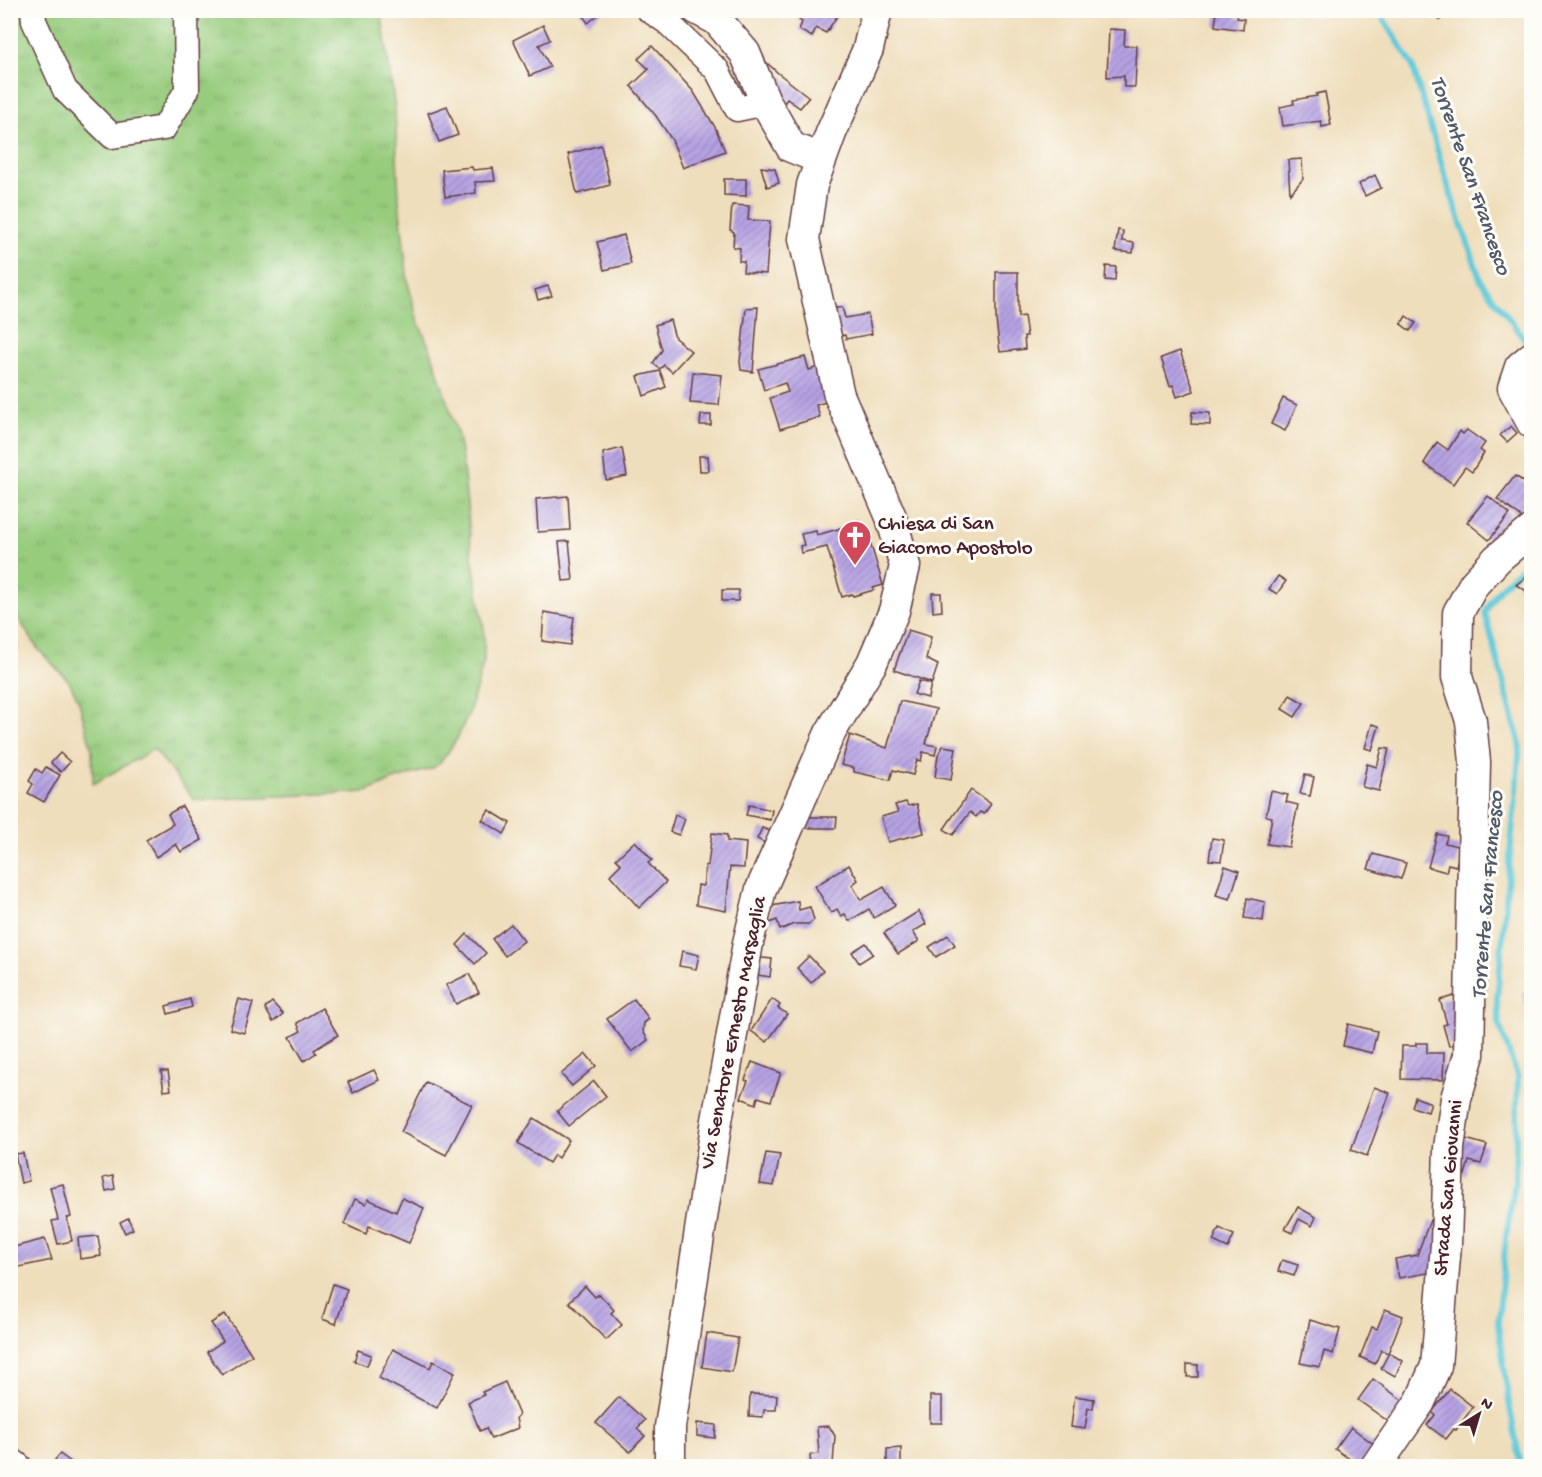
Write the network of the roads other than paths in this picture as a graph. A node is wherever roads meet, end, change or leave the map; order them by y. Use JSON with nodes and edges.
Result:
{"nodes":[{"id":1,"x":33,"y":10,"type":"edge"},
{"id":2,"x":186,"y":10,"type":"edge"},
{"id":3,"x":649,"y":10,"type":"edge"},
{"id":4,"x":698,"y":10,"type":"edge"},
{"id":5,"x":877,"y":10,"type":"edge"},
{"id":6,"x":766,"y":103,"type":"junction"},
{"id":7,"x":821,"y":159,"type":"junction"},
{"id":8,"x":1526,"y":362,"type":"edge"},
{"id":9,"x":1532,"y":423,"type":"edge"},
{"id":10,"x":1532,"y":530,"type":"edge"},
{"id":11,"x":10,"y":1459,"type":"edge"},
{"id":12,"x":19,"y":1467,"type":"edge"},
{"id":13,"x":670,"y":1467,"type":"edge"},
{"id":14,"x":1376,"y":1467,"type":"edge"}],
"edges":[{"from":1,"to":2,"type":"street"},
{"from":3,"to":6,"type":"street"},
{"from":4,"to":6,"type":"street"},
{"from":5,"to":7,"type":"street","name":"Via Senatore Ernesto Marsaglia"},
{"from":6,"to":7,"type":"street"},
{"from":7,"to":13,"type":"street","name":"Via Senatore Ernesto Marsaglia"},
{"from":8,"to":9,"type":"street"},
{"from":10,"to":14,"type":"street","name":"Strada San Giovanni"},
{"from":11,"to":12,"type":"street"}]}
